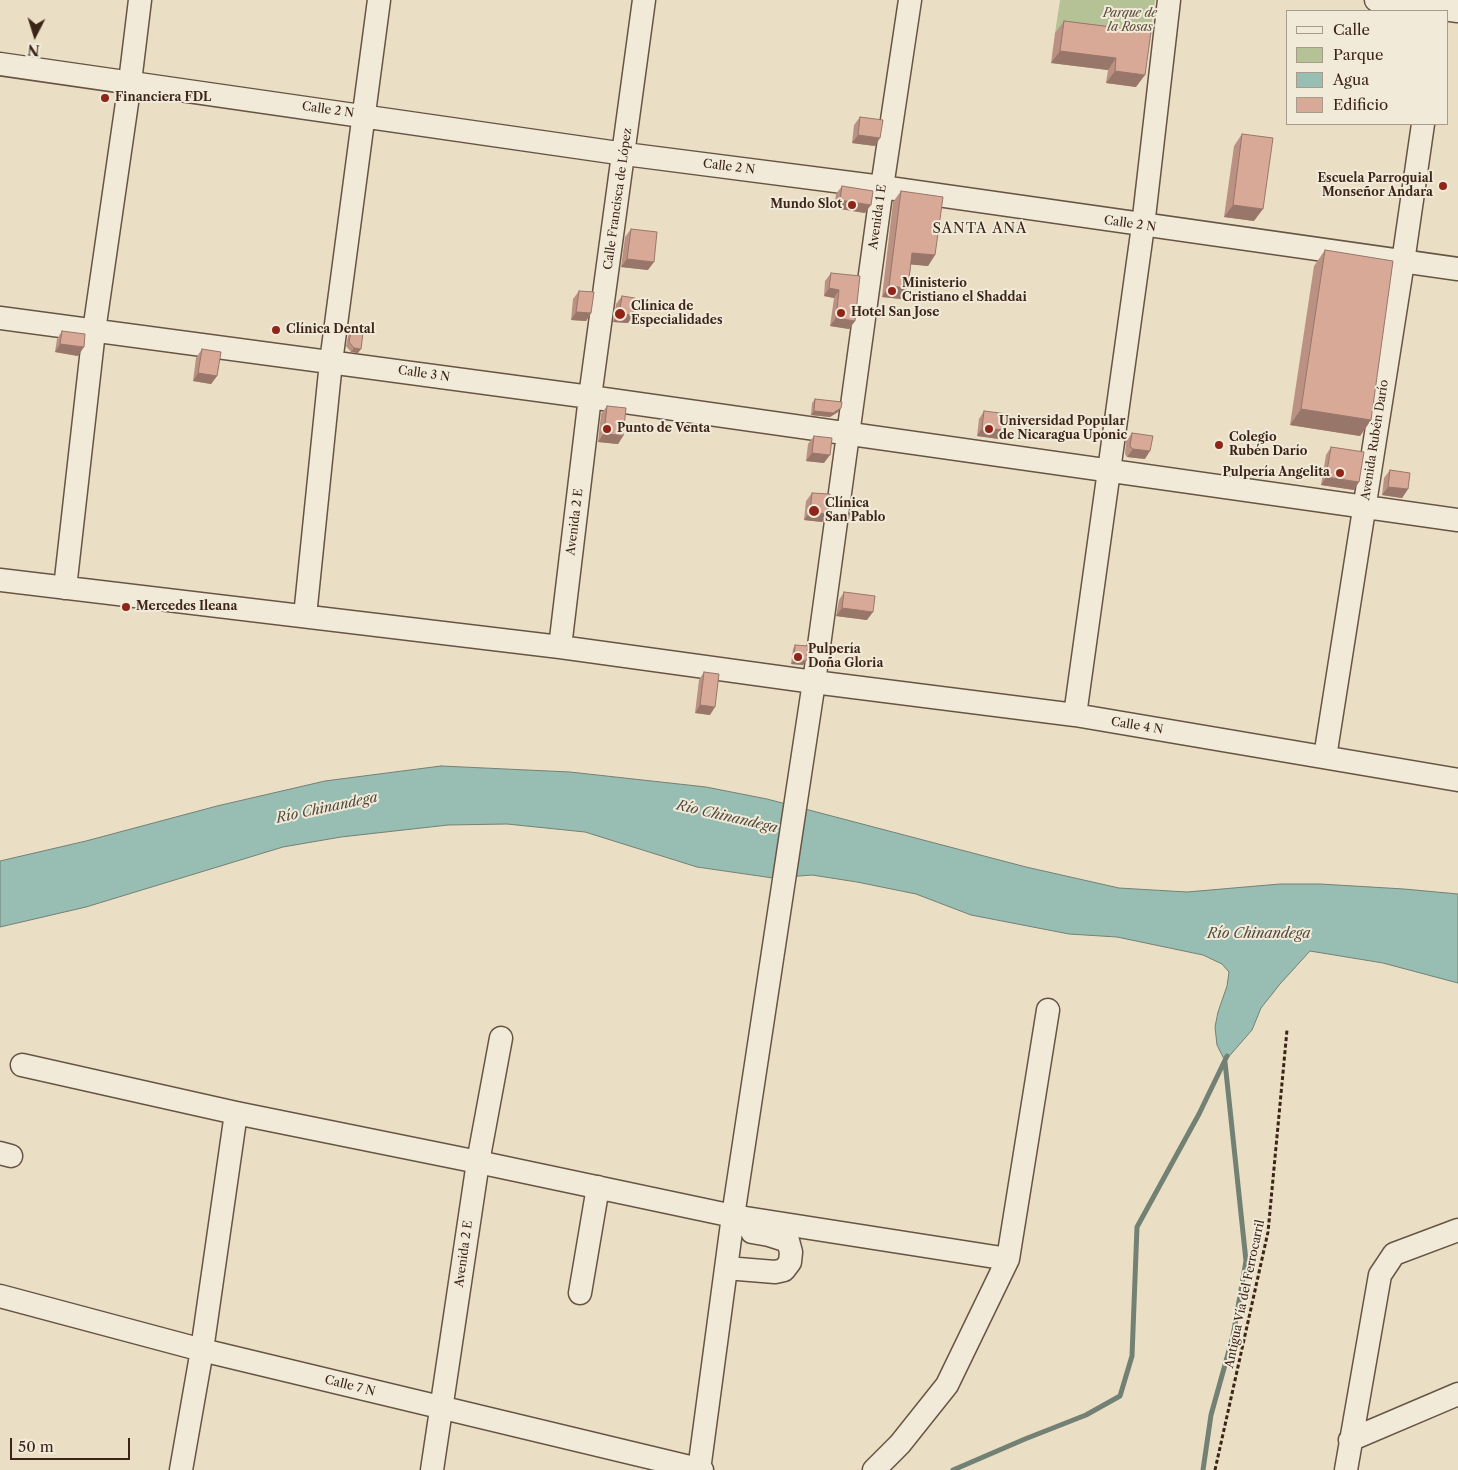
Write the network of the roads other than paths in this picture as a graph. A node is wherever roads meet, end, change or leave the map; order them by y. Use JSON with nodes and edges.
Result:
{"nodes":[{"id":1,"x":140,"y":0,"type":"edge"},
{"id":2,"x":379,"y":0,"type":"edge"},
{"id":3,"x":644,"y":0,"type":"edge"},
{"id":4,"x":910,"y":0,"type":"edge"},
{"id":5,"x":1170,"y":0,"type":"edge"},
{"id":6,"x":1376,"y":0,"type":"edge"},
{"id":7,"x":1446,"y":6,"type":"edge"},
{"id":8,"x":0,"y":64,"type":"edge"},
{"id":9,"x":130,"y":82,"type":"junction"},
{"id":10,"x":365,"y":115,"type":"junction"},
{"id":11,"x":1423,"y":125,"type":"edge"},
{"id":12,"x":624,"y":154,"type":"junction"},
{"id":13,"x":882,"y":188,"type":"junction"},
{"id":14,"x":1143,"y":226,"type":"junction"},
{"id":15,"x":1403,"y":262,"type":"junction"},
{"id":16,"x":1458,"y":269,"type":"edge"},
{"id":17,"x":0,"y":318,"type":"edge"},
{"id":18,"x":94,"y":331,"type":"junction"},
{"id":19,"x":331,"y":362,"type":"junction"},
{"id":20,"x":590,"y":397,"type":"junction"},
{"id":21,"x":848,"y":433,"type":"junction"},
{"id":22,"x":1110,"y":472,"type":"junction"},
{"id":23,"x":1364,"y":507,"type":"junction"},
{"id":24,"x":1458,"y":520,"type":"edge"},
{"id":25,"x":0,"y":580,"type":"edge"},
{"id":26,"x":65,"y":588,"type":"junction"},
{"id":27,"x":304,"y":616,"type":"junction"},
{"id":28,"x":560,"y":646,"type":"junction"},
{"id":29,"x":814,"y":682,"type":"junction"},
{"id":30,"x":1075,"y":715,"type":"junction"},
{"id":31,"x":1325,"y":757,"type":"junction"},
{"id":32,"x":1458,"y":780,"type":"edge"},
{"id":33,"x":1048,"y":1010,"type":"dead end"},
{"id":34,"x":501,"y":1038,"type":"dead end"},
{"id":35,"x":22,"y":1065,"type":"dead end"},
{"id":36,"x":236,"y":1113,"type":"junction"},
{"id":37,"x":478,"y":1162,"type":"junction"},
{"id":38,"x":598,"y":1187,"type":"junction"},
{"id":39,"x":732,"y":1222,"type":"junction"},
{"id":40,"x":1458,"y":1230,"type":"edge"},
{"id":41,"x":1008,"y":1259,"type":"junction"},
{"id":42,"x":726,"y":1268,"type":"junction"},
{"id":43,"x":580,"y":1293,"type":"dead end"},
{"id":44,"x":0,"y":1296,"type":"edge"},
{"id":45,"x":202,"y":1350,"type":"junction"},
{"id":46,"x":1458,"y":1394,"type":"edge"},
{"id":47,"x":442,"y":1409,"type":"junction"},
{"id":48,"x":1350,"y":1440,"type":"junction"},
{"id":49,"x":181,"y":1470,"type":"edge"},
{"id":50,"x":432,"y":1470,"type":"edge"},
{"id":51,"x":700,"y":1470,"type":"edge"},
{"id":52,"x":874,"y":1470,"type":"edge"},
{"id":53,"x":1346,"y":1470,"type":"edge"}],
"edges":[{"from":1,"to":9,"type":"street"},
{"from":2,"to":10,"type":"street"},
{"from":3,"to":12,"type":"street","name":"Calle Francisca de López"},
{"from":4,"to":13,"type":"street","name":"Avenida 1 E"},
{"from":5,"to":14,"type":"street"},
{"from":6,"to":7,"type":"street"},
{"from":8,"to":9,"type":"street","name":"Calle 2 N"},
{"from":9,"to":10,"type":"street","name":"Calle 2 N"},
{"from":9,"to":18,"type":"street"},
{"from":10,"to":12,"type":"street","name":"Calle 2 N"},
{"from":10,"to":19,"type":"street"},
{"from":11,"to":15,"type":"street","name":"Avenida Rubén Darío"},
{"from":12,"to":13,"type":"street","name":"Calle 2 N"},
{"from":12,"to":20,"type":"street","name":"Calle Francisca de López"},
{"from":13,"to":14,"type":"street","name":"Calle 2 N"},
{"from":13,"to":21,"type":"street","name":"Avenida 1 E"},
{"from":14,"to":15,"type":"street","name":"Calle 2 N"},
{"from":14,"to":22,"type":"street"},
{"from":15,"to":16,"type":"street","name":"Calle 2 N"},
{"from":15,"to":23,"type":"street","name":"Avenida Rubén Darío"},
{"from":17,"to":18,"type":"street","name":"Calle 3 N"},
{"from":18,"to":19,"type":"street","name":"Calle 3 N"},
{"from":18,"to":26,"type":"street"},
{"from":19,"to":20,"type":"street","name":"Calle 3 N"},
{"from":19,"to":27,"type":"street"},
{"from":20,"to":21,"type":"street","name":"Calle 3 N"},
{"from":20,"to":28,"type":"street","name":"Avenida 2 E"},
{"from":21,"to":22,"type":"street","name":"Calle 3 N"},
{"from":21,"to":29,"type":"street","name":"Avenida 1 E"},
{"from":22,"to":23,"type":"street","name":"Calle 3 N"},
{"from":22,"to":30,"type":"street"},
{"from":23,"to":24,"type":"street","name":"Calle 3 N"},
{"from":23,"to":31,"type":"street","name":"Avenida Rubén Darío"},
{"from":25,"to":26,"type":"street","name":"Calle 4 N"},
{"from":26,"to":27,"type":"street","name":"Calle 4 N"},
{"from":27,"to":28,"type":"street","name":"Calle 4 N"},
{"from":28,"to":29,"type":"street","name":"Calle 4 N"},
{"from":29,"to":30,"type":"street","name":"Calle 4 N"},
{"from":29,"to":39,"type":"street","name":"Avenida 1 E"},
{"from":30,"to":31,"type":"street","name":"Calle 4 N"},
{"from":31,"to":32,"type":"street","name":"Calle 4 N"},
{"from":33,"to":41,"type":"street"},
{"from":34,"to":37,"type":"street","name":"Avenida 2 E"},
{"from":35,"to":36,"type":"street"},
{"from":36,"to":37,"type":"street"},
{"from":36,"to":45,"type":"street"},
{"from":37,"to":38,"type":"street"},
{"from":37,"to":47,"type":"street","name":"Avenida 2 E"},
{"from":38,"to":39,"type":"street"},
{"from":38,"to":43,"type":"street"},
{"from":39,"to":41,"type":"street"},
{"from":39,"to":42,"type":"street","name":"Avenida 1 E"},
{"from":39,"to":42,"type":"street"},
{"from":40,"to":48,"type":"street"},
{"from":41,"to":52,"type":"street"},
{"from":42,"to":51,"type":"street","name":"Avenida 1 E"},
{"from":44,"to":45,"type":"street","name":"Calle 7 N"},
{"from":45,"to":47,"type":"street","name":"Calle 7 N"},
{"from":45,"to":49,"type":"street"},
{"from":46,"to":48,"type":"street"},
{"from":47,"to":50,"type":"street","name":"Avenida 2 E"},
{"from":47,"to":51,"type":"street","name":"Calle 7 N"},
{"from":48,"to":53,"type":"street"}]}
